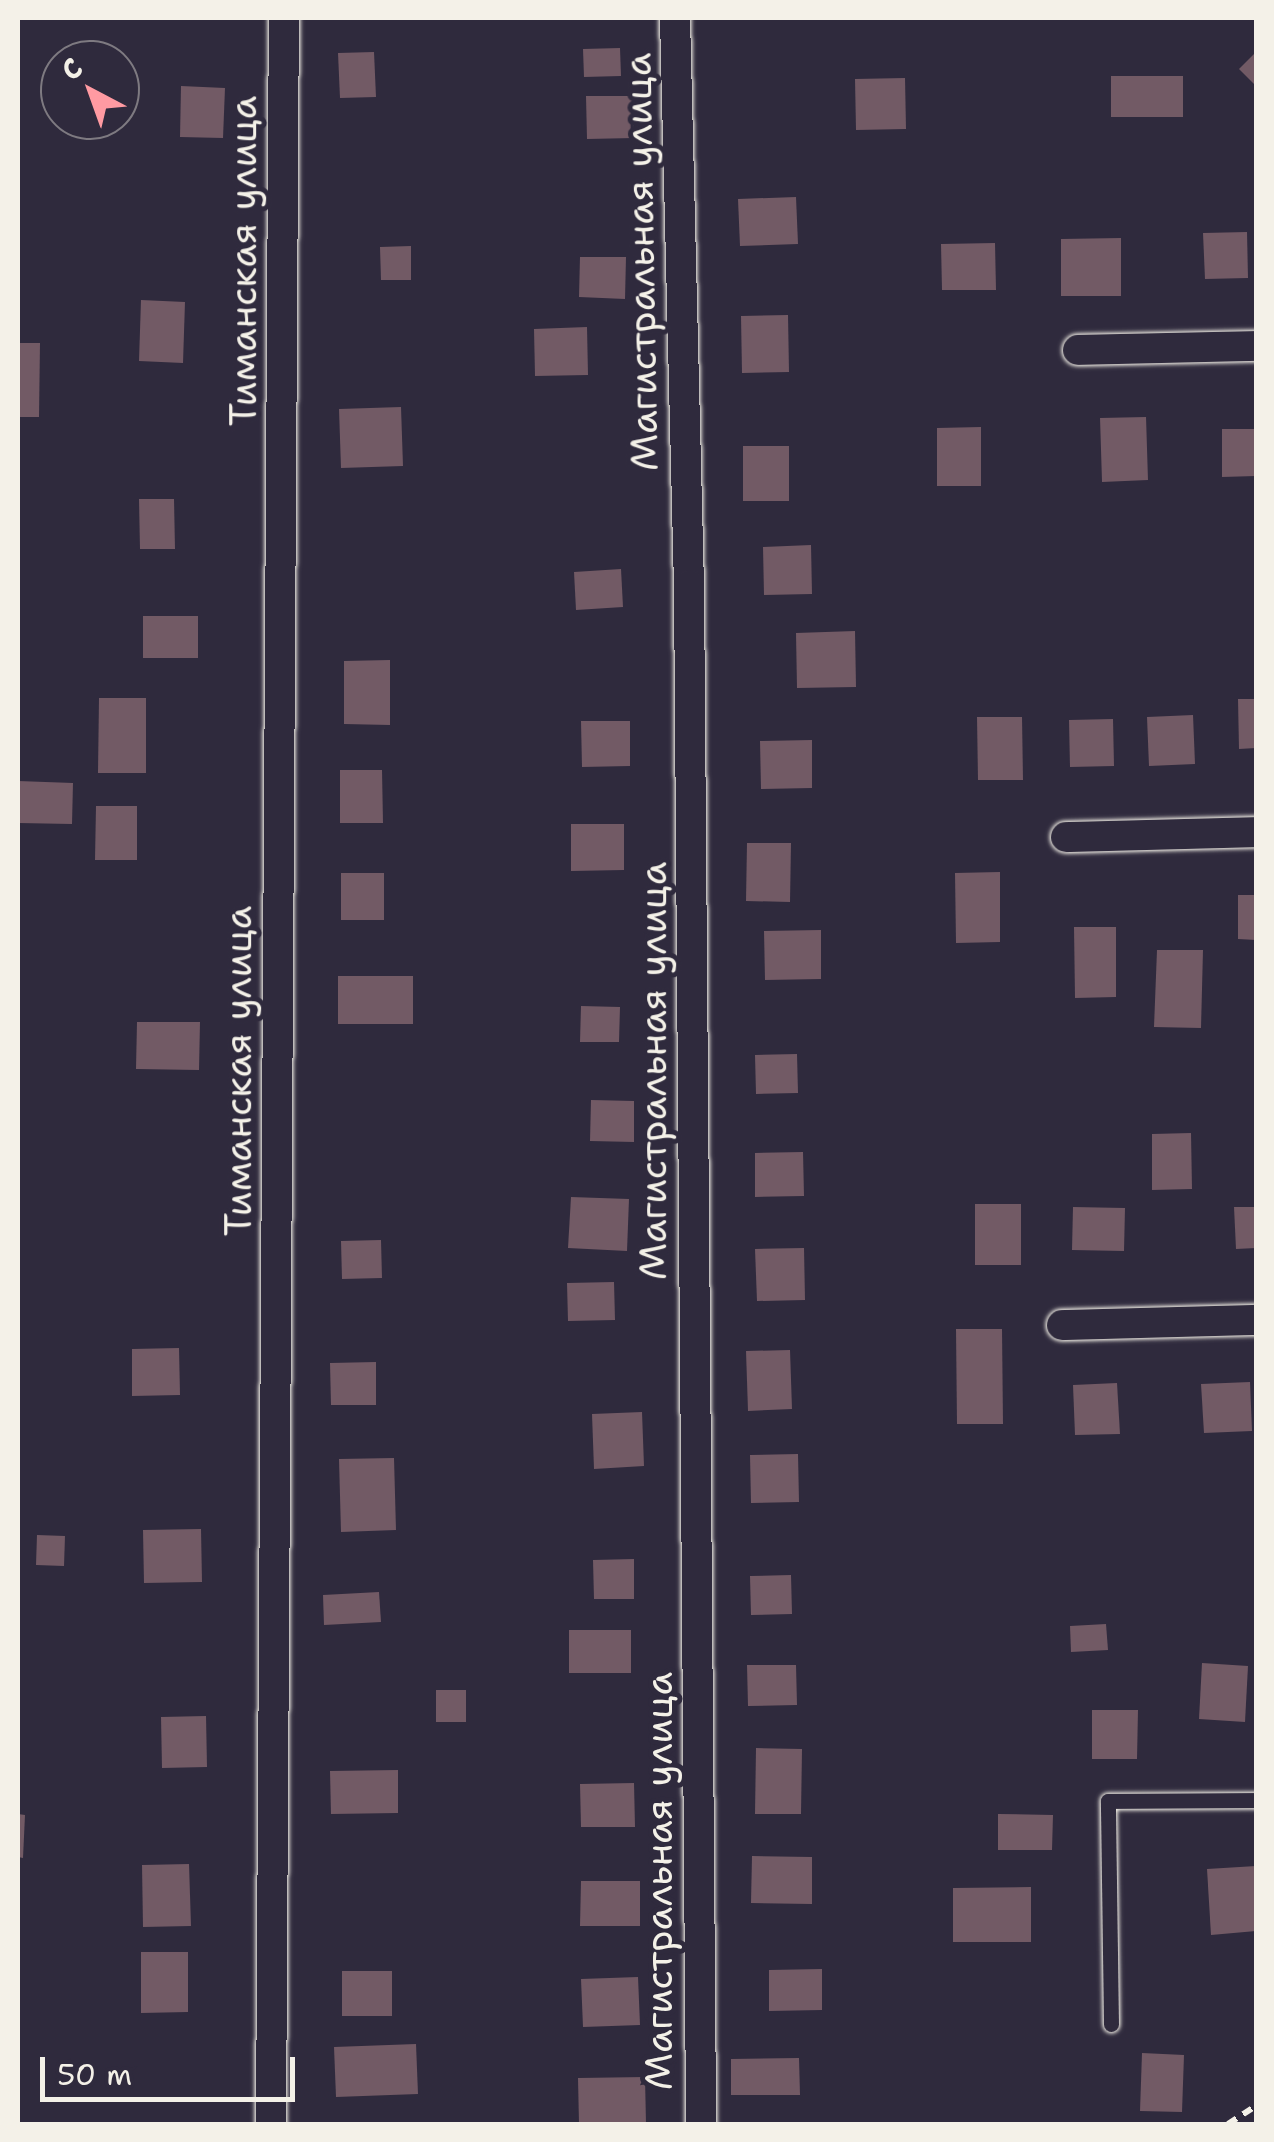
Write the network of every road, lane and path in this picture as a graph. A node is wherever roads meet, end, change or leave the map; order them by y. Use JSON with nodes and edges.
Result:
{"nodes":[{"id":1,"x":284,"y":18,"type":"edge"},
{"id":2,"x":675,"y":18,"type":"edge"},
{"id":3,"x":1256,"y":346,"type":"edge"},
{"id":4,"x":1078,"y":350,"type":"dead end"},
{"id":5,"x":1256,"y":832,"type":"edge"},
{"id":6,"x":1066,"y":837,"type":"dead end"},
{"id":7,"x":1256,"y":1320,"type":"edge"},
{"id":8,"x":1062,"y":1325,"type":"dead end"},
{"id":9,"x":1256,"y":1800,"type":"edge"},
{"id":10,"x":1111,"y":2024,"type":"dead end"},
{"id":11,"x":1256,"y":2106,"type":"edge"},
{"id":12,"x":270,"y":2124,"type":"edge"},
{"id":13,"x":702,"y":2124,"type":"edge"},
{"id":14,"x":1228,"y":2124,"type":"edge"}],
"edges":[{"from":1,"to":12,"type":"street","name":"Тиманская улица"},
{"from":2,"to":13,"type":"street","name":"Магистральная улица"},
{"from":3,"to":4,"type":"street"},
{"from":5,"to":6,"type":"street"},
{"from":7,"to":8,"type":"street"},
{"from":9,"to":10,"type":"lane"},
{"from":11,"to":14,"type":"path"}]}
